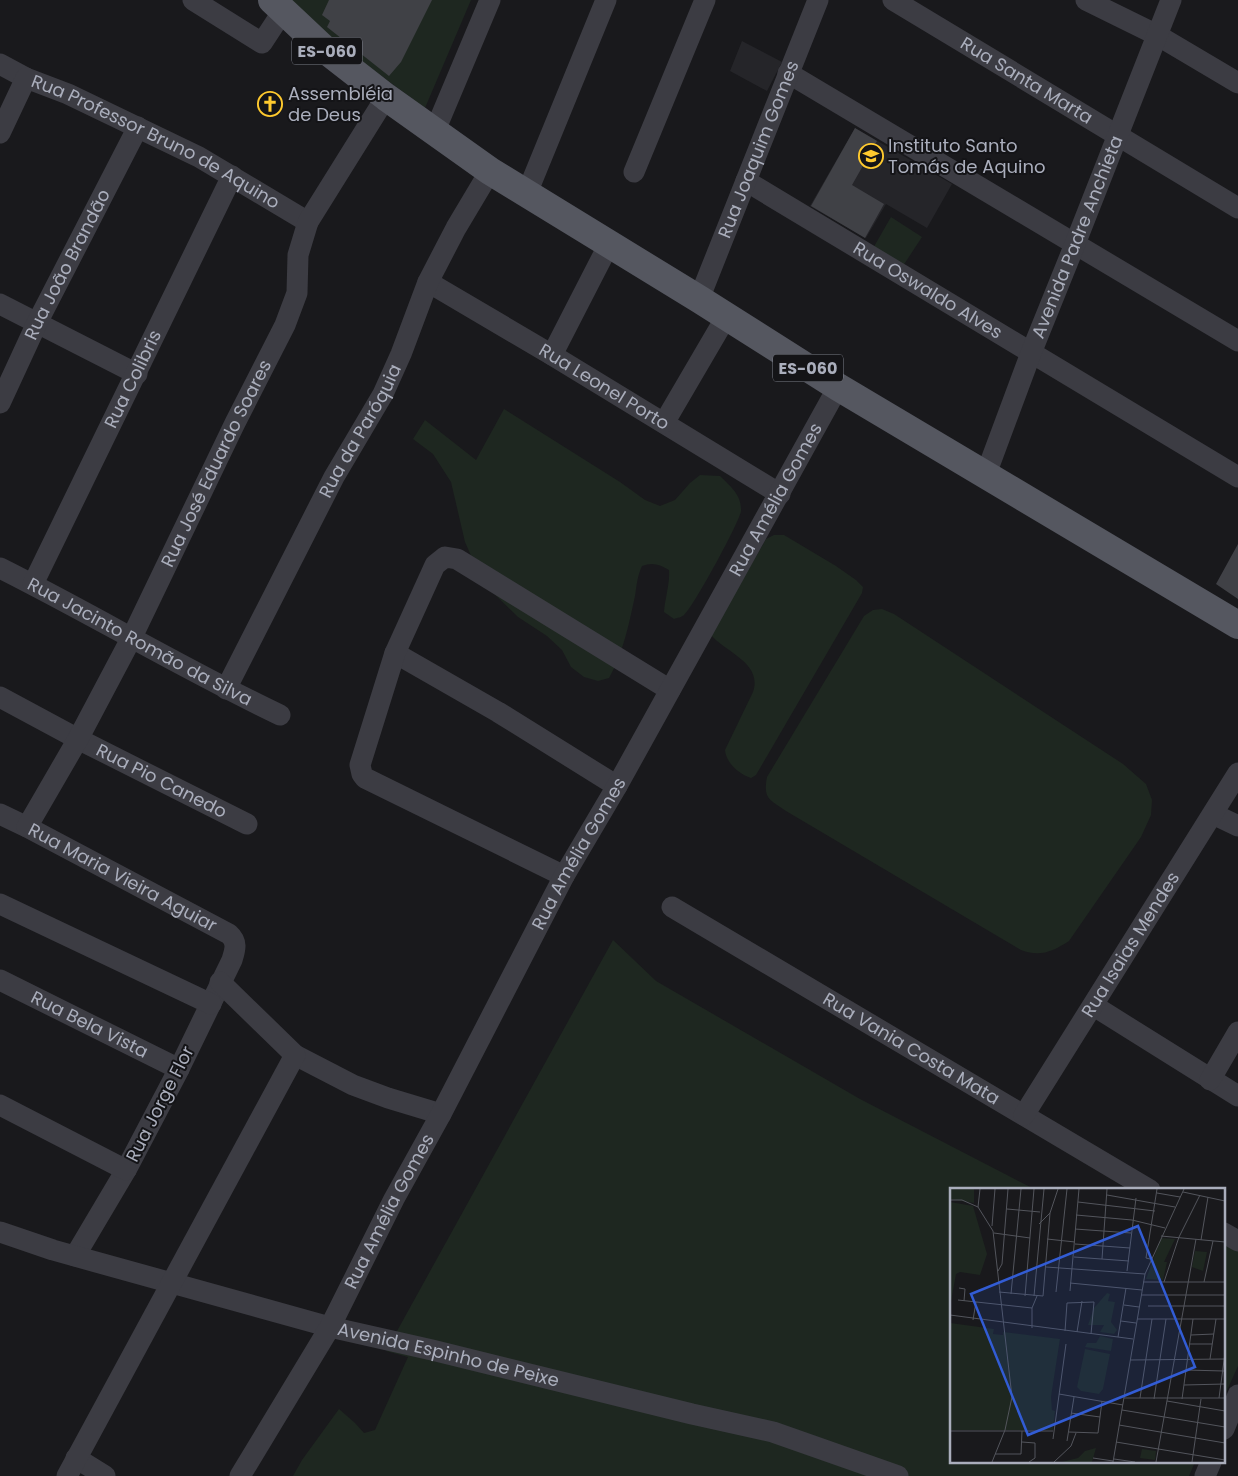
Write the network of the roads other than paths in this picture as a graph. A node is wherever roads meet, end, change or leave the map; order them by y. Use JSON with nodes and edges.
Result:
{"nodes":[{"id":1,"x":193,"y":0,"type":"edge"},
{"id":2,"x":490,"y":0,"type":"edge"},
{"id":3,"x":606,"y":0,"type":"edge"},
{"id":4,"x":705,"y":0,"type":"edge"},
{"id":5,"x":818,"y":0,"type":"edge"},
{"id":6,"x":893,"y":0,"type":"edge"},
{"id":7,"x":1086,"y":0,"type":"edge"},
{"id":8,"x":1156,"y":0,"type":"edge"},
{"id":9,"x":1171,"y":0,"type":"edge"},
{"id":10,"x":278,"y":6,"type":"edge"},
{"id":11,"x":1151,"y":32,"type":"junction"},
{"id":12,"x":0,"y":64,"type":"edge"},
{"id":13,"x":788,"y":73,"type":"junction"},
{"id":14,"x":26,"y":78,"type":"junction"},
{"id":15,"x":1236,"y":78,"type":"edge"},
{"id":16,"x":386,"y":97,"type":"junction"},
{"id":17,"x":138,"y":128,"type":"junction"},
{"id":18,"x":1112,"y":132,"type":"junction"},
{"id":19,"x":0,"y":133,"type":"edge"},
{"id":20,"x":434,"y":133,"type":"junction"},
{"id":21,"x":490,"y":171,"type":"junction"},
{"id":22,"x":634,"y":172,"type":"dead end"},
{"id":23,"x":232,"y":176,"type":"junction"},
{"id":24,"x":746,"y":181,"type":"junction"},
{"id":25,"x":527,"y":193,"type":"junction"},
{"id":26,"x":1238,"y":208,"type":"edge"},
{"id":27,"x":308,"y":222,"type":"junction"},
{"id":28,"x":1069,"y":241,"type":"junction"},
{"id":29,"x":609,"y":244,"type":"junction"},
{"id":30,"x":428,"y":282,"type":"junction"},
{"id":31,"x":699,"y":299,"type":"junction"},
{"id":32,"x":0,"y":304,"type":"edge"},
{"id":33,"x":726,"y":317,"type":"junction"},
{"id":34,"x":37,"y":323,"type":"junction"},
{"id":35,"x":1238,"y":341,"type":"edge"},
{"id":36,"x":1025,"y":350,"type":"junction"},
{"id":37,"x":552,"y":354,"type":"junction"},
{"id":38,"x":137,"y":374,"type":"junction"},
{"id":39,"x":838,"y":387,"type":"junction"},
{"id":40,"x":0,"y":403,"type":"edge"},
{"id":41,"x":664,"y":423,"type":"junction"},
{"id":42,"x":979,"y":471,"type":"junction"},
{"id":43,"x":1238,"y":477,"type":"edge"},
{"id":44,"x":780,"y":494,"type":"junction"},
{"id":45,"x":0,"y":568,"type":"edge"},
{"id":46,"x":33,"y":584,"type":"junction"},
{"id":47,"x":1238,"y":625,"type":"edge"},
{"id":48,"x":132,"y":637,"type":"junction"},
{"id":49,"x":396,"y":653,"type":"junction"},
{"id":50,"x":226,"y":689,"type":"junction"},
{"id":51,"x":670,"y":690,"type":"junction"},
{"id":52,"x":0,"y":697,"type":"edge"},
{"id":53,"x":280,"y":715,"type":"dead end"},
{"id":54,"x":78,"y":739,"type":"junction"},
{"id":55,"x":1238,"y":773,"type":"edge"},
{"id":56,"x":616,"y":786,"type":"junction"},
{"id":57,"x":0,"y":814,"type":"edge"},
{"id":58,"x":1214,"y":814,"type":"junction"},
{"id":59,"x":246,"y":824,"type":"dead end"},
{"id":60,"x":1238,"y":826,"type":"edge"},
{"id":61,"x":27,"y":827,"type":"junction"},
{"id":62,"x":564,"y":876,"type":"junction"},
{"id":63,"x":0,"y":904,"type":"edge"},
{"id":64,"x":672,"y":907,"type":"dead end"},
{"id":65,"x":236,"y":947,"type":"joint"},
{"id":66,"x":0,"y":980,"type":"edge"},
{"id":67,"x":220,"y":982,"type":"junction"},
{"id":68,"x":210,"y":1004,"type":"junction"},
{"id":69,"x":1094,"y":1006,"type":"junction"},
{"id":70,"x":1238,"y":1032,"type":"edge"},
{"id":71,"x":295,"y":1056,"type":"junction"},
{"id":72,"x":179,"y":1069,"type":"junction"},
{"id":73,"x":1210,"y":1080,"type":"junction"},
{"id":74,"x":1238,"y":1096,"type":"edge"},
{"id":75,"x":0,"y":1106,"type":"edge"},
{"id":76,"x":441,"y":1114,"type":"junction"},
{"id":77,"x":1024,"y":1115,"type":"junction"},
{"id":78,"x":126,"y":1170,"type":"junction"},
{"id":79,"x":1147,"y":1188,"type":"edge"},
{"id":80,"x":0,"y":1232,"type":"edge"},
{"id":81,"x":1226,"y":1234,"type":"edge"},
{"id":82,"x":1238,"y":1242,"type":"edge"},
{"id":83,"x":75,"y":1256,"type":"junction"},
{"id":84,"x":170,"y":1283,"type":"junction"},
{"id":85,"x":330,"y":1328,"type":"junction"},
{"id":86,"x":1238,"y":1395,"type":"edge"},
{"id":87,"x":1226,"y":1424,"type":"edge"},
{"id":88,"x":1210,"y":1464,"type":"edge"},
{"id":89,"x":72,"y":1467,"type":"edge"},
{"id":90,"x":105,"y":1476,"type":"edge"},
{"id":91,"x":240,"y":1476,"type":"edge"},
{"id":92,"x":898,"y":1476,"type":"edge"},
{"id":93,"x":1205,"y":1476,"type":"edge"}],
"edges":[{"from":1,"to":10,"type":"street"},
{"from":2,"to":20,"type":"street"},
{"from":3,"to":25,"type":"street"},
{"from":4,"to":22,"type":"street"},
{"from":5,"to":13,"type":"street","name":"Rua Joaquim Gomes"},
{"from":6,"to":18,"type":"street","name":"Rua Santa Marta"},
{"from":7,"to":11,"type":"street"},
{"from":8,"to":11,"type":"street","name":"Avenida Padre Anchieta"},
{"from":9,"to":11,"type":"street","name":"Avenida Padre Anchieta"},
{"from":10,"to":16,"type":"main road","number":"ES-060"},
{"from":11,"to":15,"type":"street"},
{"from":11,"to":18,"type":"street","name":"Avenida Padre Anchieta"},
{"from":12,"to":14,"type":"street","name":"Rua Professor Bruno de Aquino"},
{"from":13,"to":24,"type":"street","name":"Rua Joaquim Gomes"},
{"from":13,"to":28,"type":"street"},
{"from":14,"to":17,"type":"street","name":"Rua Professor Bruno de Aquino"},
{"from":14,"to":19,"type":"street"},
{"from":16,"to":20,"type":"main road","number":"ES-060"},
{"from":16,"to":27,"type":"street","name":"Rua José Eduardo Soares"},
{"from":17,"to":23,"type":"street","name":"Rua Professor Bruno de Aquino"},
{"from":17,"to":34,"type":"street","name":"Rua João Brandão"},
{"from":18,"to":26,"type":"street","name":"Rua Santa Marta"},
{"from":18,"to":28,"type":"street","name":"Avenida Padre Anchieta"},
{"from":20,"to":21,"type":"main road","number":"ES-060"},
{"from":21,"to":25,"type":"main road","number":"ES-060"},
{"from":21,"to":30,"type":"street","name":"Rua da Paróquia"},
{"from":23,"to":27,"type":"street","name":"Rua Professor Bruno de Aquino"},
{"from":23,"to":38,"type":"street","name":"Rua Colibris"},
{"from":24,"to":31,"type":"street","name":"Rua Joaquim Gomes"},
{"from":24,"to":36,"type":"street","name":"Rua Oswaldo Alves"},
{"from":25,"to":29,"type":"main road","number":"ES-060"},
{"from":27,"to":48,"type":"street","name":"Rua José Eduardo Soares"},
{"from":28,"to":35,"type":"street"},
{"from":28,"to":36,"type":"street","name":"Avenida Padre Anchieta"},
{"from":29,"to":31,"type":"main road","number":"ES-060"},
{"from":29,"to":37,"type":"street"},
{"from":30,"to":37,"type":"street","name":"Rua Leonel Porto"},
{"from":30,"to":50,"type":"street","name":"Rua da Paróquia"},
{"from":31,"to":33,"type":"main road","number":"ES-060"},
{"from":32,"to":34,"type":"street"},
{"from":33,"to":39,"type":"main road","number":"ES-060"},
{"from":33,"to":41,"type":"street"},
{"from":34,"to":38,"type":"street"},
{"from":34,"to":40,"type":"street","name":"Rua João Brandão"},
{"from":36,"to":42,"type":"street","name":"Avenida Padre Anchieta"},
{"from":36,"to":43,"type":"street","name":"Rua Oswaldo Alves"},
{"from":37,"to":41,"type":"street","name":"Rua Leonel Porto"},
{"from":38,"to":46,"type":"street","name":"Rua Colibris"},
{"from":39,"to":42,"type":"main road","number":"ES-060"},
{"from":39,"to":44,"type":"street","name":"Rua Amélia Gomes"},
{"from":41,"to":44,"type":"street","name":"Rua Leonel Porto"},
{"from":42,"to":47,"type":"main road","number":"ES-060"},
{"from":44,"to":51,"type":"street","name":"Rua Amélia Gomes"},
{"from":45,"to":46,"type":"street","name":"Rua Jacinto Romão da Silva"},
{"from":46,"to":48,"type":"street","name":"Rua Jacinto Romão da Silva"},
{"from":48,"to":50,"type":"street","name":"Rua Jacinto Romão da Silva"},
{"from":48,"to":54,"type":"street","name":"Rua José Eduardo Soares"},
{"from":49,"to":51,"type":"street"},
{"from":49,"to":56,"type":"street"},
{"from":49,"to":62,"type":"street"},
{"from":50,"to":53,"type":"street","name":"Rua Jacinto Romão da Silva"},
{"from":51,"to":56,"type":"street","name":"Rua Amélia Gomes"},
{"from":52,"to":54,"type":"street","name":"Rua Pio Canedo"},
{"from":54,"to":59,"type":"street","name":"Rua Pio Canedo"},
{"from":54,"to":61,"type":"street","name":"Rua José Eduardo Soares"},
{"from":55,"to":58,"type":"street","name":"Rua Isaias Mendes"},
{"from":56,"to":62,"type":"street","name":"Rua Amélia Gomes"},
{"from":57,"to":61,"type":"street","name":"Rua Maria Vieira Aguiar"},
{"from":58,"to":60,"type":"street"},
{"from":58,"to":69,"type":"street","name":"Rua Isaias Mendes"},
{"from":61,"to":65,"type":"street","name":"Rua Maria Vieira Aguiar"},
{"from":62,"to":76,"type":"street","name":"Rua Amélia Gomes"},
{"from":63,"to":68,"type":"street"},
{"from":64,"to":77,"type":"street","name":"Rua Vania Costa Mata"},
{"from":65,"to":67,"type":"street","name":"Rua Jorge Flor"},
{"from":66,"to":72,"type":"street","name":"Rua Bela Vista"},
{"from":67,"to":68,"type":"street","name":"Rua Jorge Flor"},
{"from":67,"to":71,"type":"street"},
{"from":68,"to":72,"type":"street","name":"Rua Jorge Flor"},
{"from":69,"to":73,"type":"street"},
{"from":69,"to":77,"type":"street","name":"Rua Isaias Mendes"},
{"from":70,"to":73,"type":"street"},
{"from":71,"to":76,"type":"street"},
{"from":71,"to":84,"type":"street"},
{"from":72,"to":78,"type":"street","name":"Rua Jorge Flor"},
{"from":73,"to":74,"type":"street"},
{"from":75,"to":78,"type":"street"},
{"from":76,"to":85,"type":"street","name":"Rua Amélia Gomes"},
{"from":77,"to":79,"type":"street","name":"Rua Vania Costa Mata"},
{"from":78,"to":83,"type":"street","name":"Rua Jorge Flor"},
{"from":80,"to":83,"type":"street","name":"Avenida Espinho de Peixe"},
{"from":81,"to":82,"type":"street"},
{"from":83,"to":84,"type":"street","name":"Avenida Espinho de Peixe"},
{"from":84,"to":85,"type":"street","name":"Avenida Espinho de Peixe"},
{"from":84,"to":89,"type":"street"},
{"from":85,"to":91,"type":"street","name":"Rua Amélia Gomes"},
{"from":85,"to":92,"type":"street","name":"Avenida Espinho de Peixe"},
{"from":86,"to":87,"type":"street"},
{"from":88,"to":93,"type":"street"},
{"from":89,"to":90,"type":"street"}]}
